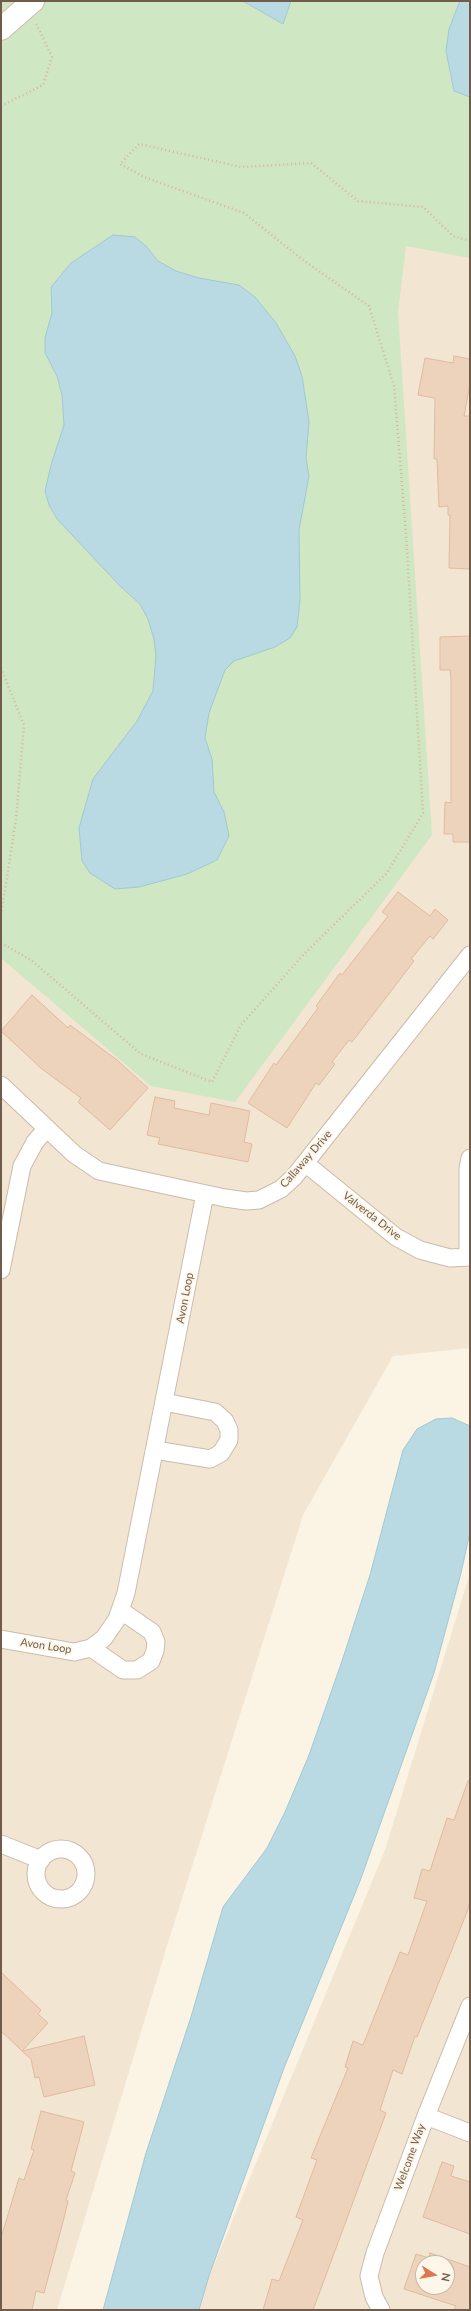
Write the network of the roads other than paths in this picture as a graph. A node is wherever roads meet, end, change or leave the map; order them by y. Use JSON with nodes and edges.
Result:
{"nodes":[{"id":1,"x":30,"y":3,"type":"edge"},
{"id":2,"x":1,"y":29,"type":"edge"},
{"id":3,"x":470,"y":955,"type":"edge"},
{"id":4,"x":1,"y":1085,"type":"edge"},
{"id":5,"x":47,"y":1128,"type":"junction"},
{"id":6,"x":470,"y":1158,"type":"edge"},
{"id":7,"x":305,"y":1163,"type":"junction"},
{"id":8,"x":205,"y":1194,"type":"junction"},
{"id":9,"x":469,"y":1257,"type":"edge"},
{"id":10,"x":1,"y":1270,"type":"edge"},
{"id":11,"x":164,"y":1402,"type":"junction"},
{"id":12,"x":154,"y":1450,"type":"junction"},
{"id":13,"x":120,"y":1610,"type":"junction"},
{"id":14,"x":1,"y":1639,"type":"edge"},
{"id":15,"x":91,"y":1648,"type":"junction"},
{"id":16,"x":1,"y":1844,"type":"edge"},
{"id":17,"x":41,"y":1860,"type":"dead end"},
{"id":18,"x":470,"y":2006,"type":"edge"},
{"id":19,"x":426,"y":2116,"type":"junction"},
{"id":20,"x":470,"y":2133,"type":"edge"},
{"id":21,"x":381,"y":2310,"type":"edge"}],
"edges":[{"from":1,"to":2,"type":"street"},
{"from":3,"to":7,"type":"street","name":"Callaway Drive"},
{"from":4,"to":5,"type":"street","name":"Callaway Drive"},
{"from":5,"to":8,"type":"street","name":"Callaway Drive"},
{"from":5,"to":10,"type":"street"},
{"from":6,"to":9,"type":"street"},
{"from":7,"to":8,"type":"street","name":"Callaway Drive"},
{"from":7,"to":9,"type":"street","name":"Valverda Drive"},
{"from":8,"to":11,"type":"street","name":"Avon Loop"},
{"from":11,"to":12,"type":"street","name":"Avon Loop"},
{"from":11,"to":12,"type":"street"},
{"from":12,"to":13,"type":"street","name":"Avon Loop"},
{"from":13,"to":15,"type":"street","name":"Avon Loop"},
{"from":13,"to":15,"type":"street"},
{"from":14,"to":15,"type":"street","name":"Avon Loop"},
{"from":16,"to":17,"type":"street"},
{"from":18,"to":19,"type":"street","name":"Welcome Way"},
{"from":19,"to":20,"type":"street"},
{"from":19,"to":21,"type":"street","name":"Welcome Way"}]}
